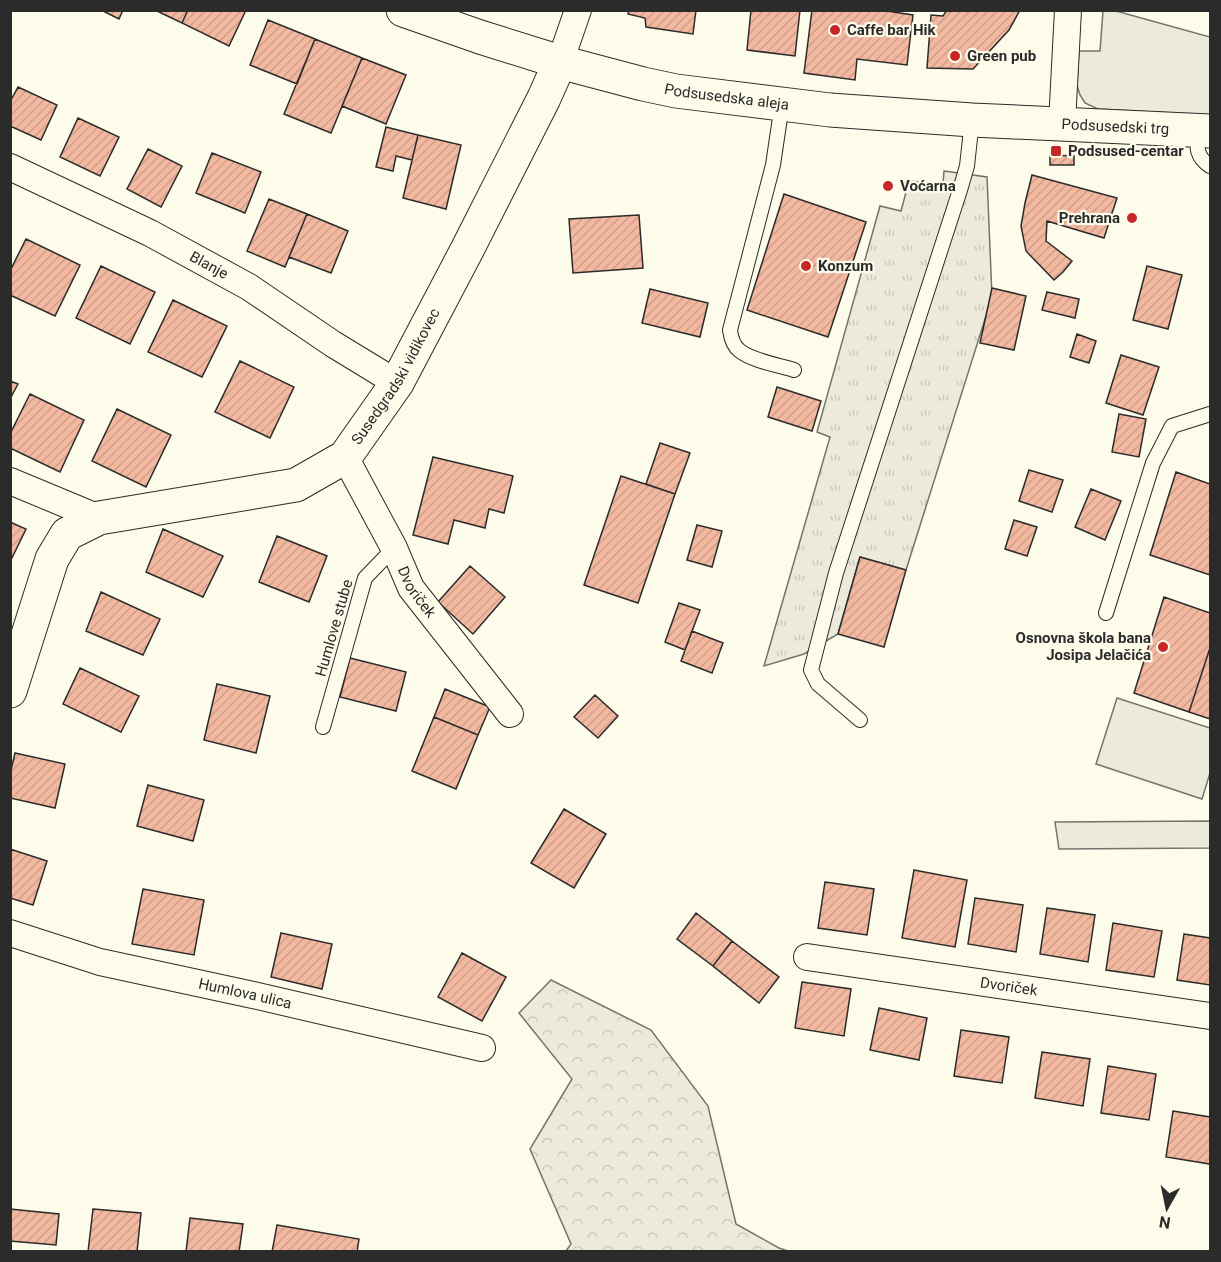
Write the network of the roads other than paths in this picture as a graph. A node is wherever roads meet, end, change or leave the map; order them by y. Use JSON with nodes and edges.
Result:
{"nodes":[{"id":1,"x":403,"y":10,"type":"edge"},
{"id":2,"x":578,"y":10,"type":"edge"},
{"id":3,"x":1068,"y":10,"type":"edge"},
{"id":4,"x":560,"y":62,"type":"junction"},
{"id":5,"x":782,"y":104,"type":"junction"},
{"id":6,"x":972,"y":120,"type":"junction"},
{"id":7,"x":1062,"y":123,"type":"junction"},
{"id":8,"x":1204,"y":130,"type":"edge"},
{"id":9,"x":1210,"y":166,"type":"edge"},
{"id":10,"x":10,"y":167,"type":"edge"},
{"id":11,"x":794,"y":370,"type":"dead end"},
{"id":12,"x":397,"y":383,"type":"junction"},
{"id":13,"x":1210,"y":414,"type":"edge"},
{"id":14,"x":345,"y":457,"type":"junction"},
{"id":15,"x":10,"y":481,"type":"edge"},
{"id":16,"x":99,"y":518,"type":"junction"},
{"id":17,"x":394,"y":548,"type":"junction"},
{"id":18,"x":1106,"y":613,"type":"dead end"},
{"id":19,"x":10,"y":691,"type":"edge"},
{"id":20,"x":510,"y":714,"type":"dead end"},
{"id":21,"x":860,"y":720,"type":"dead end"},
{"id":22,"x":323,"y":728,"type":"dead end"},
{"id":23,"x":10,"y":933,"type":"edge"},
{"id":24,"x":807,"y":957,"type":"dead end"},
{"id":25,"x":1210,"y":1016,"type":"edge"},
{"id":26,"x":482,"y":1048,"type":"dead end"}],
"edges":[{"from":1,"to":4,"type":"street","name":"Podsusedska aleja"},
{"from":2,"to":4,"type":"street","name":"Susedgradski vidikovec"},
{"from":3,"to":7,"type":"street","name":"Podsusedski trg"},
{"from":4,"to":5,"type":"street","name":"Podsusedska aleja"},
{"from":4,"to":12,"type":"street","name":"Susedgradski vidikovec"},
{"from":5,"to":6,"type":"street","name":"Podsusedska aleja"},
{"from":5,"to":11,"type":"lane"},
{"from":6,"to":7,"type":"street","name":"Podsusedska aleja"},
{"from":6,"to":21,"type":"lane"},
{"from":7,"to":8,"type":"street","name":"Podsusedski trg"},
{"from":8,"to":9,"type":"lane"},
{"from":10,"to":12,"type":"street","name":"Blanje"},
{"from":12,"to":14,"type":"street","name":"Susedgradski vidikovec"},
{"from":13,"to":18,"type":"lane"},
{"from":14,"to":16,"type":"street","name":"Susedgradski vidikovec"},
{"from":14,"to":17,"type":"street","name":"Dvoriček"},
{"from":15,"to":16,"type":"street"},
{"from":16,"to":19,"type":"street","name":"Susedgradski vidikovec"},
{"from":17,"to":20,"type":"street","name":"Dvoriček"},
{"from":17,"to":22,"type":"lane","name":"Humlove stube"},
{"from":23,"to":26,"type":"street","name":"Humlova ulica"},
{"from":24,"to":25,"type":"street","name":"Dvoriček"}]}
